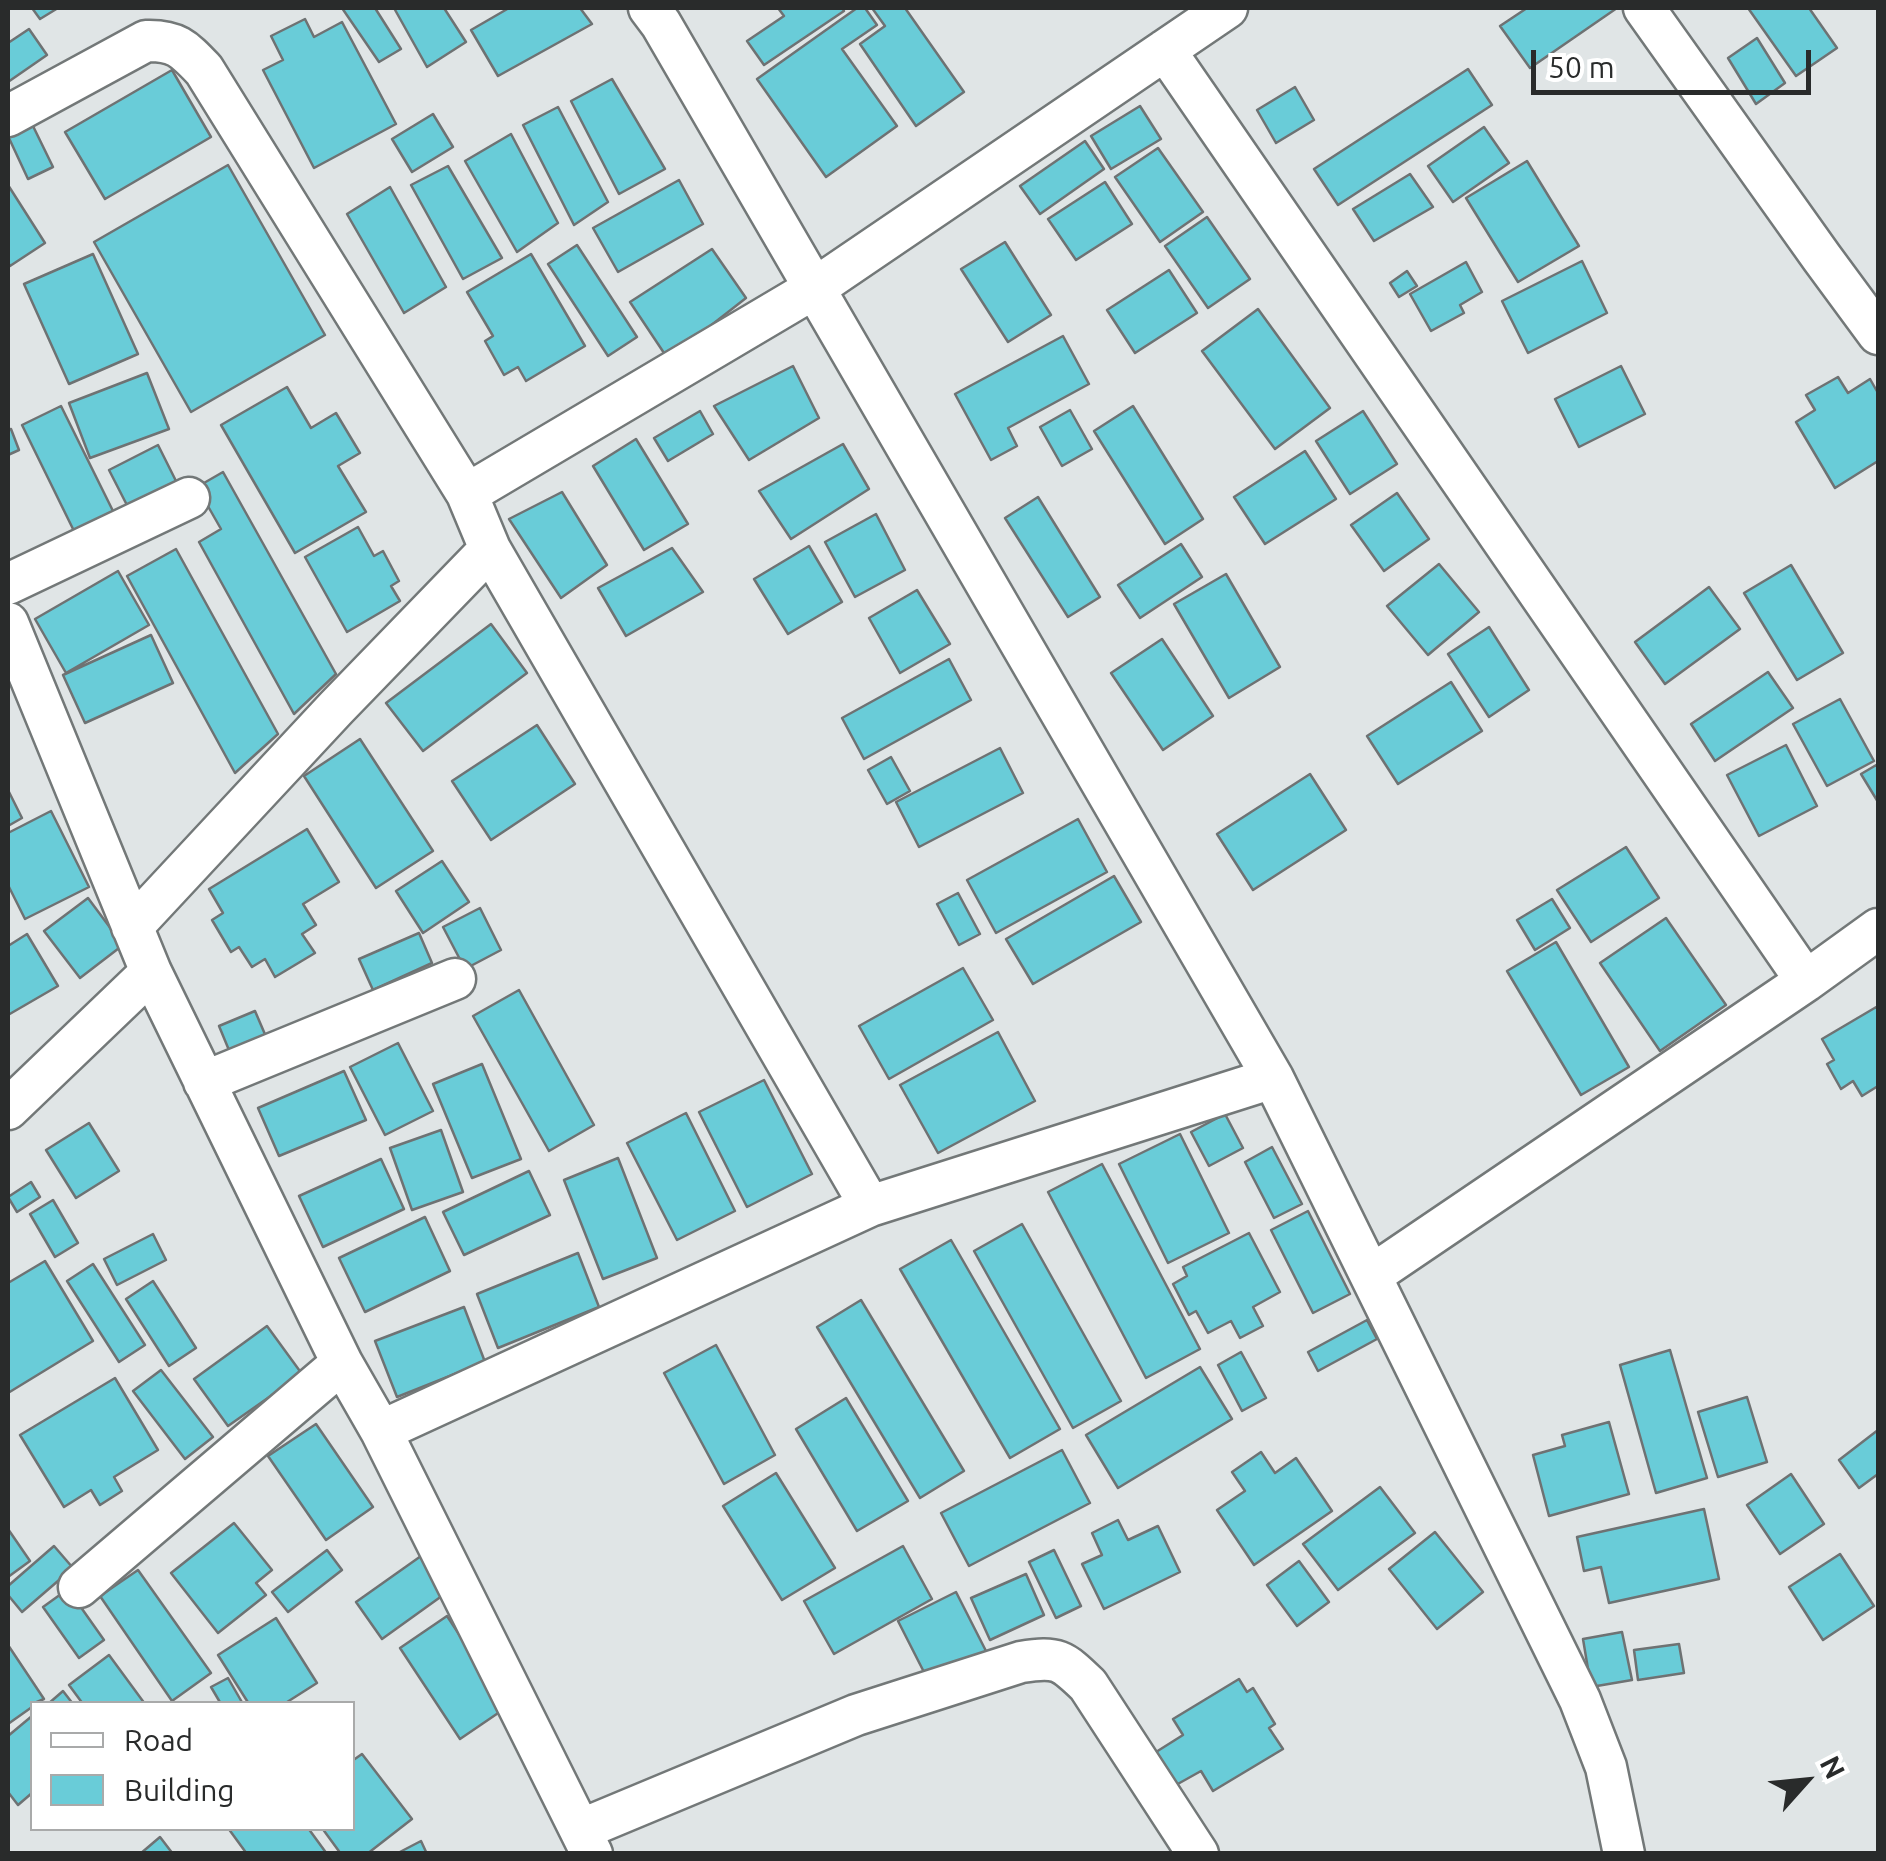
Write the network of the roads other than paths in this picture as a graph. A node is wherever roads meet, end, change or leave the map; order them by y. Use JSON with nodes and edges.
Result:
{"nodes":[{"id":1,"x":649,"y":8,"type":"edge"},
{"id":2,"x":1226,"y":8,"type":"edge"},
{"id":3,"x":1644,"y":8,"type":"edge"},
{"id":4,"x":1164,"y":50,"type":"junction"},
{"id":5,"x":8,"y":116,"type":"edge"},
{"id":6,"x":816,"y":288,"type":"junction"},
{"id":7,"x":1878,"y":334,"type":"edge"},
{"id":8,"x":466,"y":494,"type":"junction"},
{"id":9,"x":189,"y":498,"type":"dead end"},
{"id":10,"x":490,"y":550,"type":"junction"},
{"id":11,"x":8,"y":584,"type":"edge"},
{"id":12,"x":8,"y":623,"type":"edge"},
{"id":13,"x":132,"y":926,"type":"junction"},
{"id":14,"x":1878,"y":929,"type":"edge"},
{"id":15,"x":151,"y":972,"type":"junction"},
{"id":16,"x":455,"y":979,"type":"dead end"},
{"id":17,"x":1806,"y":981,"type":"junction"},
{"id":18,"x":1273,"y":1078,"type":"junction"},
{"id":19,"x":204,"y":1082,"type":"junction"},
{"id":20,"x":8,"y":1109,"type":"edge"},
{"id":21,"x":870,"y":1206,"type":"junction"},
{"id":22,"x":1372,"y":1276,"type":"junction"},
{"id":23,"x":342,"y":1364,"type":"junction"},
{"id":24,"x":380,"y":1431,"type":"junction"},
{"id":25,"x":79,"y":1588,"type":"dead end"},
{"id":26,"x":586,"y":1842,"type":"edge"},
{"id":27,"x":1198,"y":1854,"type":"edge"},
{"id":28,"x":1624,"y":1854,"type":"edge"}],
"edges":[{"from":1,"to":6,"type":"street"},
{"from":2,"to":4,"type":"street"},
{"from":3,"to":7,"type":"street"},
{"from":4,"to":6,"type":"street"},
{"from":4,"to":17,"type":"street"},
{"from":5,"to":8,"type":"street"},
{"from":6,"to":8,"type":"street"},
{"from":6,"to":18,"type":"street"},
{"from":8,"to":10,"type":"street"},
{"from":9,"to":11,"type":"street"},
{"from":10,"to":13,"type":"street"},
{"from":10,"to":21,"type":"street"},
{"from":12,"to":13,"type":"street"},
{"from":13,"to":15,"type":"street"},
{"from":14,"to":17,"type":"street"},
{"from":15,"to":19,"type":"street"},
{"from":15,"to":20,"type":"street"},
{"from":16,"to":19,"type":"street"},
{"from":17,"to":22,"type":"street"},
{"from":18,"to":21,"type":"street"},
{"from":18,"to":22,"type":"street"},
{"from":19,"to":23,"type":"street"},
{"from":21,"to":24,"type":"street"},
{"from":22,"to":28,"type":"street"},
{"from":23,"to":24,"type":"street"},
{"from":23,"to":25,"type":"street"},
{"from":24,"to":26,"type":"street"},
{"from":26,"to":27,"type":"street"}]}
